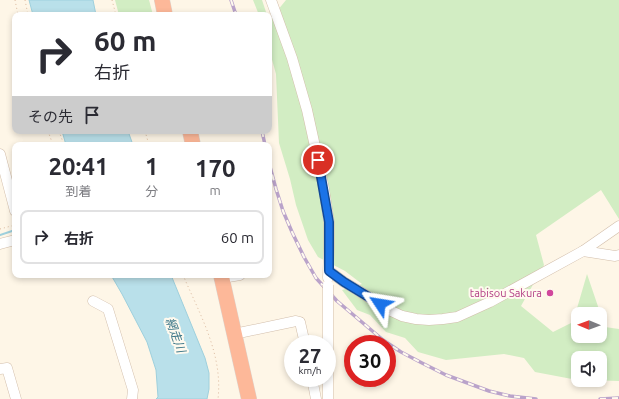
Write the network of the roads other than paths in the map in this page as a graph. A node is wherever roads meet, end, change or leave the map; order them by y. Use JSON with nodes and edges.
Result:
{"nodes":[{"id":1,"x":162,"y":0,"type":"edge"},
{"id":2,"x":271,"y":0,"type":"edge"},
{"id":3,"x":164,"y":12,"type":"edge"},
{"id":4,"x":0,"y":154,"type":"edge"},
{"id":5,"x":12,"y":200,"type":"edge"},
{"id":6,"x":619,"y":226,"type":"edge"},
{"id":7,"x":12,"y":241,"type":"edge"},
{"id":8,"x":0,"y":244,"type":"edge"},
{"id":9,"x":583,"y":251,"type":"junction"},
{"id":10,"x":619,"y":255,"type":"edge"},
{"id":11,"x":329,"y":271,"type":"junction"},
{"id":12,"x":221,"y":278,"type":"edge"},
{"id":13,"x":93,"y":301,"type":"dead end"},
{"id":14,"x":234,"y":334,"type":"junction"},
{"id":15,"x":303,"y":335,"type":"edge"},
{"id":16,"x":0,"y":369,"type":"edge"},
{"id":17,"x":314,"y":387,"type":"edge"},
{"id":18,"x":16,"y":399,"type":"edge"},
{"id":19,"x":132,"y":399,"type":"edge"},
{"id":20,"x":248,"y":399,"type":"edge"},
{"id":21,"x":316,"y":399,"type":"edge"},
{"id":22,"x":328,"y":399,"type":"edge"}],
"edges":[{"from":1,"to":3,"type":"highway"},
{"from":2,"to":11,"type":"street"},
{"from":4,"to":5,"type":"street"},
{"from":6,"to":9,"type":"street"},
{"from":7,"to":8,"type":"street"},
{"from":9,"to":10,"type":"street"},
{"from":9,"to":11,"type":"street"},
{"from":11,"to":22,"type":"street","bridge":true},
{"from":12,"to":14,"type":"highway"},
{"from":13,"to":19,"type":"street"},
{"from":14,"to":15,"type":"street"},
{"from":14,"to":20,"type":"highway"},
{"from":16,"to":18,"type":"street"},
{"from":17,"to":21,"type":"street"}]}
